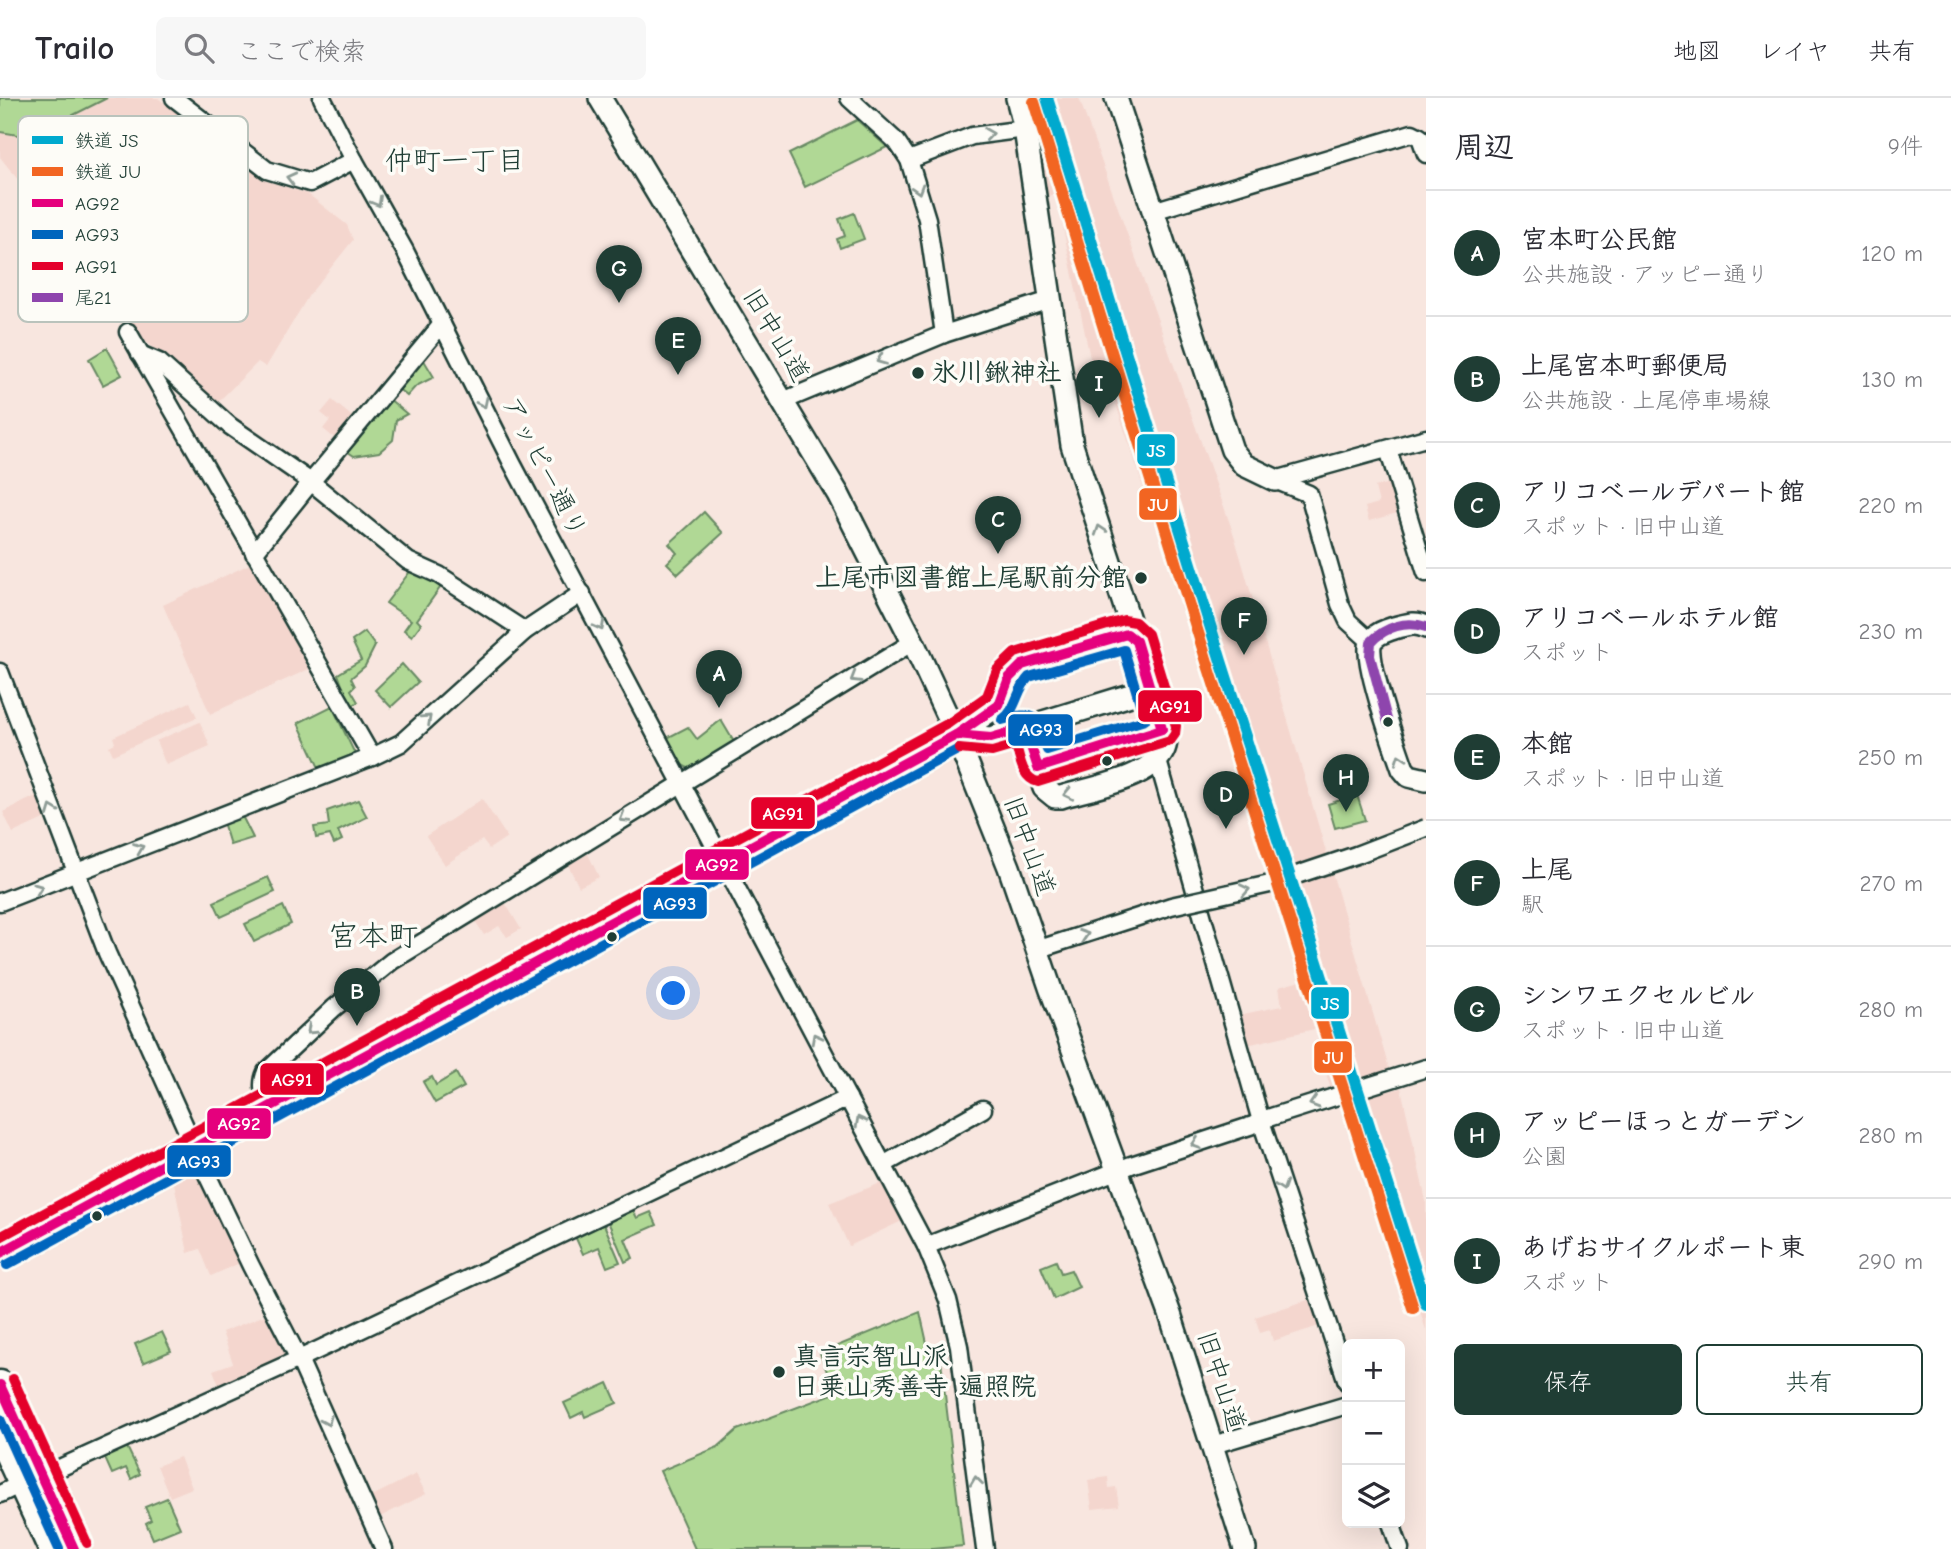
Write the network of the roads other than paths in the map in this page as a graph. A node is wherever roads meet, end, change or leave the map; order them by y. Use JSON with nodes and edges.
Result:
{"nodes":[{"id":1,"x":174,"y":98,"type":"edge"},
{"id":2,"x":322,"y":98,"type":"edge"},
{"id":3,"x":600,"y":98,"type":"edge"},
{"id":4,"x":849,"y":98,"type":"edge"},
{"id":5,"x":1017,"y":98,"type":"edge"},
{"id":6,"x":1116,"y":98,"type":"edge"},
{"id":7,"x":197,"y":116,"type":"edge"},
{"id":8,"x":1025,"y":129,"type":"junction"},
{"id":9,"x":1426,"y":154,"type":"edge"},
{"id":10,"x":248,"y":155,"type":"edge"},
{"id":11,"x":354,"y":160,"type":"junction"},
{"id":12,"x":909,"y":160,"type":"junction"},
{"id":13,"x":1153,"y":211,"type":"junction"},
{"id":14,"x":1050,"y":300,"type":"junction"},
{"id":15,"x":442,"y":324,"type":"junction"},
{"id":16,"x":128,"y":332,"type":"dead end"},
{"id":17,"x":944,"y":334,"type":"junction"},
{"id":18,"x":140,"y":354,"type":"junction"},
{"id":19,"x":783,"y":401,"type":"junction"},
{"id":20,"x":1426,"y":438,"type":"edge"},
{"id":21,"x":1388,"y":449,"type":"junction"},
{"id":22,"x":1275,"y":480,"type":"junction"},
{"id":23,"x":311,"y":482,"type":"junction"},
{"id":24,"x":254,"y":553,"type":"junction"},
{"id":25,"x":1426,"y":573,"type":"edge"},
{"id":26,"x":582,"y":593,"type":"junction"},
{"id":27,"x":1426,"y":626,"type":"edge"},
{"id":28,"x":525,"y":631,"type":"junction"},
{"id":29,"x":1136,"y":641,"type":"junction"},
{"id":30,"x":913,"y":642,"type":"junction"},
{"id":31,"x":1371,"y":642,"type":"junction"},
{"id":32,"x":0,"y":672,"type":"edge"},
{"id":33,"x":1150,"y":689,"type":"junction"},
{"id":34,"x":1025,"y":728,"type":"junction"},
{"id":35,"x":1162,"y":729,"type":"junction"},
{"id":36,"x":956,"y":735,"type":"junction"},
{"id":37,"x":372,"y":757,"type":"junction"},
{"id":38,"x":1158,"y":761,"type":"junction"},
{"id":39,"x":1038,"y":768,"type":"junction"},
{"id":40,"x":1426,"y":780,"type":"edge"},
{"id":41,"x":683,"y":783,"type":"junction"},
{"id":42,"x":1426,"y":828,"type":"edge"},
{"id":43,"x":722,"y":860,"type":"junction"},
{"id":44,"x":76,"y":873,"type":"junction"},
{"id":45,"x":0,"y":902,"type":"edge"},
{"id":46,"x":1036,"y":950,"type":"junction"},
{"id":47,"x":1426,"y":1068,"type":"edge"},
{"id":48,"x":848,"y":1098,"type":"junction"},
{"id":49,"x":269,"y":1108,"type":"junction"},
{"id":50,"x":983,"y":1108,"type":"dead end"},
{"id":51,"x":1261,"y":1121,"type":"junction"},
{"id":52,"x":194,"y":1148,"type":"junction"},
{"id":53,"x":883,"y":1165,"type":"junction"},
{"id":54,"x":1118,"y":1170,"type":"junction"},
{"id":55,"x":926,"y":1246,"type":"junction"},
{"id":56,"x":0,"y":1252,"type":"edge"},
{"id":57,"x":299,"y":1359,"type":"junction"},
{"id":58,"x":1342,"y":1367,"type":"edge"},
{"id":59,"x":0,"y":1385,"type":"edge"},
{"id":60,"x":1342,"y":1406,"type":"edge"},
{"id":61,"x":0,"y":1434,"type":"edge"},
{"id":62,"x":1213,"y":1445,"type":"junction"},
{"id":63,"x":22,"y":1484,"type":"edge"},
{"id":64,"x":1393,"y":1528,"type":"edge"},
{"id":65,"x":53,"y":1549,"type":"edge"},
{"id":66,"x":74,"y":1549,"type":"edge"},
{"id":67,"x":384,"y":1549,"type":"edge"},
{"id":68,"x":985,"y":1549,"type":"edge"},
{"id":69,"x":1245,"y":1549,"type":"edge"},
{"id":70,"x":1399,"y":1549,"type":"edge"}],
"edges":[{"from":7,"to":1,"type":"street","one_way":true},
{"from":2,"to":11,"type":"street","name":"アッピー通り"},
{"from":3,"to":19,"type":"main road","name":"旧中山道"},
{"from":4,"to":12,"type":"street"},
{"from":5,"to":8,"type":"main road"},
{"from":6,"to":13,"type":"main road"},
{"from":12,"to":8,"type":"street","one_way":true},
{"from":8,"to":14,"type":"main road"},
{"from":9,"to":13,"type":"street"},
{"from":11,"to":10,"type":"street","one_way":true},
{"from":11,"to":15,"type":"street","name":"アッピー通り","one_way":true},
{"from":12,"to":17,"type":"street","one_way":true},
{"from":13,"to":22,"type":"main road"},
{"from":14,"to":17,"type":"street"},
{"from":29,"to":14,"type":"main road","one_way":true},
{"from":15,"to":23,"type":"street"},
{"from":15,"to":26,"type":"street","name":"アッピー通り","one_way":true},
{"from":16,"to":18,"type":"street"},
{"from":17,"to":19,"type":"street","one_way":true},
{"from":18,"to":23,"type":"street"},
{"from":18,"to":24,"type":"street"},
{"from":19,"to":30,"type":"main road","name":"旧中山道"},
{"from":20,"to":21,"type":"street"},
{"from":21,"to":22,"type":"street"},
{"from":21,"to":25,"type":"street"},
{"from":22,"to":31,"type":"street"},
{"from":23,"to":24,"type":"street"},
{"from":23,"to":28,"type":"street"},
{"from":24,"to":37,"type":"street"},
{"from":26,"to":28,"type":"street"},
{"from":26,"to":41,"type":"street","name":"アッピー通り","one_way":true},
{"from":27,"to":31,"type":"main road"},
{"from":37,"to":28,"type":"street","one_way":true},
{"from":29,"to":33,"type":"main road"},
{"from":29,"to":36,"type":"main road"},
{"from":30,"to":36,"type":"main road","name":"旧中山道"},
{"from":30,"to":41,"type":"street","one_way":true},
{"from":40,"to":31,"type":"main road","one_way":true},
{"from":44,"to":32,"type":"street","one_way":true},
{"from":33,"to":34,"type":"main road"},
{"from":33,"to":35,"type":"main road"},
{"from":34,"to":36,"type":"main road"},
{"from":34,"to":39,"type":"main road"},
{"from":35,"to":38,"type":"main road"},
{"from":35,"to":39,"type":"main road"},
{"from":36,"to":43,"type":"main road"},
{"from":36,"to":46,"type":"main road","name":"旧中山道"},
{"from":44,"to":37,"type":"street","one_way":true},
{"from":38,"to":39,"type":"main road","one_way":true},
{"from":38,"to":51,"type":"street"},
{"from":41,"to":43,"type":"street","name":"アッピー通り"},
{"from":41,"to":49,"type":"street","one_way":true},
{"from":46,"to":42,"type":"street","one_way":true,"bridge":true},
{"from":48,"to":43,"type":"street","name":"アッピー通り","one_way":true},
{"from":43,"to":49,"type":"main road"},
{"from":45,"to":44,"type":"street","one_way":true},
{"from":44,"to":52,"type":"street"},
{"from":46,"to":54,"type":"main road","name":"旧中山道"},
{"from":47,"to":51,"type":"street","one_way":true},
{"from":53,"to":48,"type":"street","name":"アッピー通り","one_way":true},
{"from":48,"to":57,"type":"street"},
{"from":49,"to":52,"type":"main road"},
{"from":50,"to":53,"type":"street"},
{"from":51,"to":54,"type":"street","one_way":true},
{"from":51,"to":58,"type":"street","one_way":true},
{"from":52,"to":56,"type":"main road"},
{"from":52,"to":57,"type":"street"},
{"from":53,"to":55,"type":"street","name":"アッピー通り"},
{"from":54,"to":55,"type":"street"},
{"from":54,"to":62,"type":"main road","name":"旧中山道"},
{"from":68,"to":55,"type":"street","name":"アッピー通り","one_way":true},
{"from":57,"to":63,"type":"street"},
{"from":57,"to":67,"type":"street","one_way":true},
{"from":59,"to":63,"type":"highway"},
{"from":60,"to":62,"type":"street"},
{"from":61,"to":63,"type":"highway"},
{"from":62,"to":69,"type":"main road","name":"旧中山道"},
{"from":63,"to":65,"type":"highway"},
{"from":63,"to":66,"type":"highway"},
{"from":64,"to":70,"type":"street"}]}
